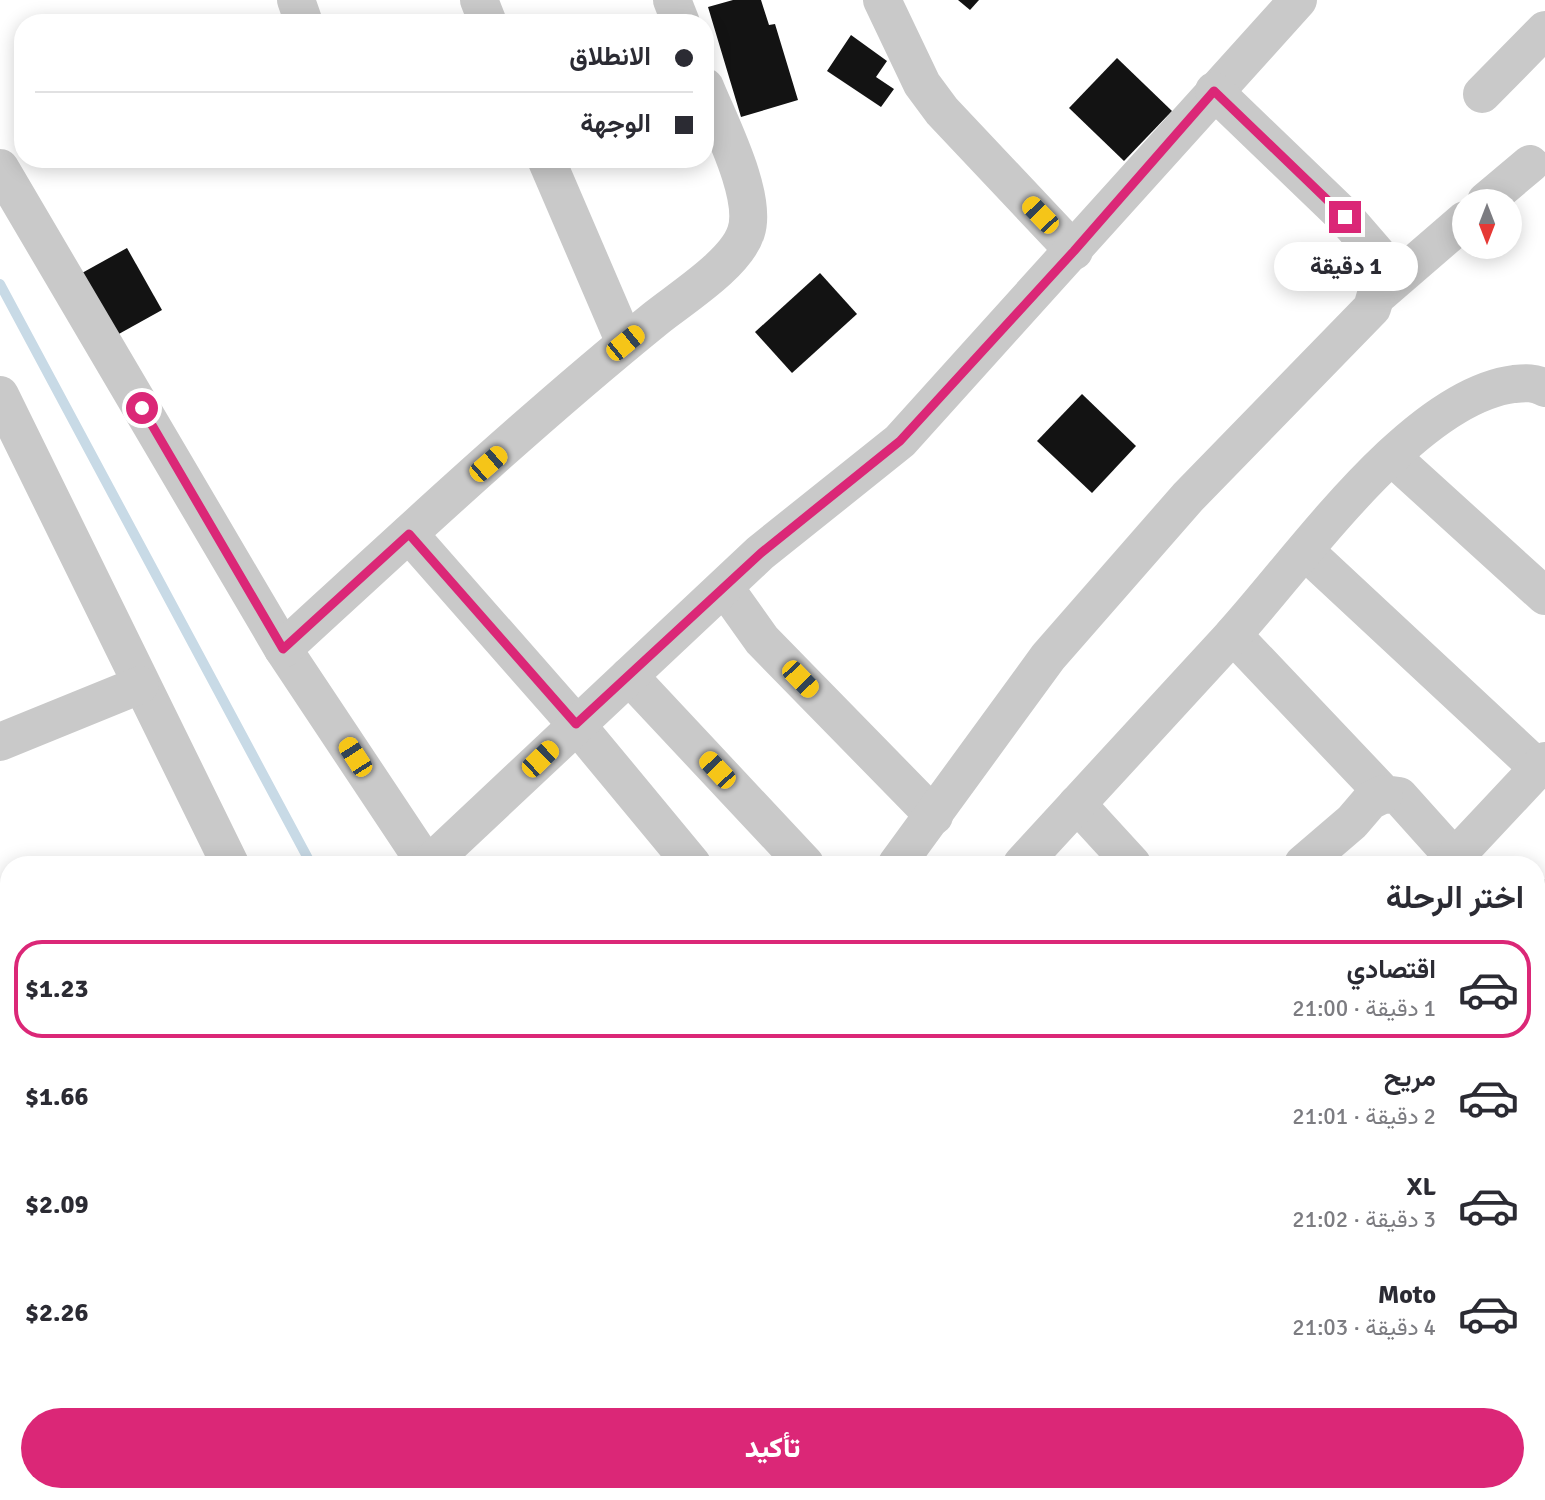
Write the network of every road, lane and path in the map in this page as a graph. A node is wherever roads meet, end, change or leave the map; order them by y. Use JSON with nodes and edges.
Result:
{"nodes":[{"id":1,"x":882,"y":0,"type":"edge"},
{"id":2,"x":1298,"y":0,"type":"edge"},
{"id":3,"x":1545,"y":30,"type":"edge"},
{"id":4,"x":1214,"y":91,"type":"junction"},
{"id":5,"x":1482,"y":94,"type":"dead end"},
{"id":6,"x":714,"y":111,"type":"edge"},
{"id":7,"x":1530,"y":164,"type":"dead end"},
{"id":8,"x":0,"y":168,"type":"edge"},
{"id":9,"x":550,"y":168,"type":"edge"},
{"id":10,"x":1500,"y":189,"type":"edge"},
{"id":11,"x":1452,"y":231,"type":"edge"},
{"id":12,"x":1074,"y":251,"type":"junction"},
{"id":13,"x":1378,"y":295,"type":"junction"},
{"id":14,"x":625,"y":343,"type":"junction"},
{"id":15,"x":1539,"y":380,"type":"edge"},
{"id":16,"x":0,"y":395,"type":"edge"},
{"id":17,"x":1392,"y":457,"type":"junction"},
{"id":18,"x":409,"y":534,"type":"junction"},
{"id":19,"x":1305,"y":551,"type":"junction"},
{"id":20,"x":725,"y":588,"type":"junction"},
{"id":21,"x":1545,"y":596,"type":"edge"},
{"id":22,"x":1233,"y":635,"type":"junction"},
{"id":23,"x":283,"y":649,"type":"junction"},
{"id":24,"x":629,"y":676,"type":"junction"},
{"id":25,"x":140,"y":685,"type":"junction"},
{"id":26,"x":576,"y":724,"type":"junction"},
{"id":27,"x":0,"y":743,"type":"edge"},
{"id":28,"x":1541,"y":764,"type":"edge"},
{"id":29,"x":1384,"y":793,"type":"junction"},
{"id":30,"x":1077,"y":804,"type":"junction"},
{"id":31,"x":934,"y":816,"type":"junction"},
{"id":32,"x":226,"y":856,"type":"edge"},
{"id":33,"x":423,"y":856,"type":"edge"},
{"id":34,"x":436,"y":856,"type":"edge"},
{"id":35,"x":685,"y":856,"type":"edge"},
{"id":36,"x":798,"y":856,"type":"edge"},
{"id":37,"x":903,"y":856,"type":"edge"},
{"id":38,"x":1029,"y":856,"type":"edge"},
{"id":39,"x":1125,"y":856,"type":"edge"},
{"id":40,"x":1312,"y":856,"type":"edge"},
{"id":41,"x":1453,"y":856,"type":"edge"},
{"id":42,"x":1461,"y":856,"type":"edge"}],
"edges":[{"from":1,"to":12,"type":"street"},
{"from":2,"to":4,"type":"street"},
{"from":3,"to":5,"type":"street"},
{"from":4,"to":12,"type":"street"},
{"from":4,"to":13,"type":"street"},
{"from":6,"to":14,"type":"street"},
{"from":7,"to":10,"type":"street"},
{"from":8,"to":23,"type":"street"},
{"from":9,"to":14,"type":"street"},
{"from":11,"to":13,"type":"street"},
{"from":12,"to":20,"type":"street"},
{"from":13,"to":31,"type":"street"},
{"from":14,"to":18,"type":"street"},
{"from":15,"to":17,"type":"street"},
{"from":16,"to":25,"type":"street"},
{"from":17,"to":19,"type":"street"},
{"from":17,"to":21,"type":"street"},
{"from":18,"to":23,"type":"street"},
{"from":18,"to":26,"type":"street"},
{"from":19,"to":22,"type":"street"},
{"from":19,"to":28,"type":"street"},
{"from":20,"to":24,"type":"street"},
{"from":20,"to":31,"type":"street"},
{"from":22,"to":29,"type":"street"},
{"from":22,"to":30,"type":"street"},
{"from":23,"to":33,"type":"street"},
{"from":24,"to":26,"type":"street"},
{"from":24,"to":36,"type":"street"},
{"from":25,"to":27,"type":"street"},
{"from":25,"to":32,"type":"street"},
{"from":26,"to":34,"type":"street"},
{"from":26,"to":35,"type":"street"},
{"from":28,"to":42,"type":"street"},
{"from":29,"to":40,"type":"street"},
{"from":29,"to":41,"type":"street"},
{"from":30,"to":38,"type":"street"},
{"from":30,"to":39,"type":"street"},
{"from":31,"to":37,"type":"street"}]}
